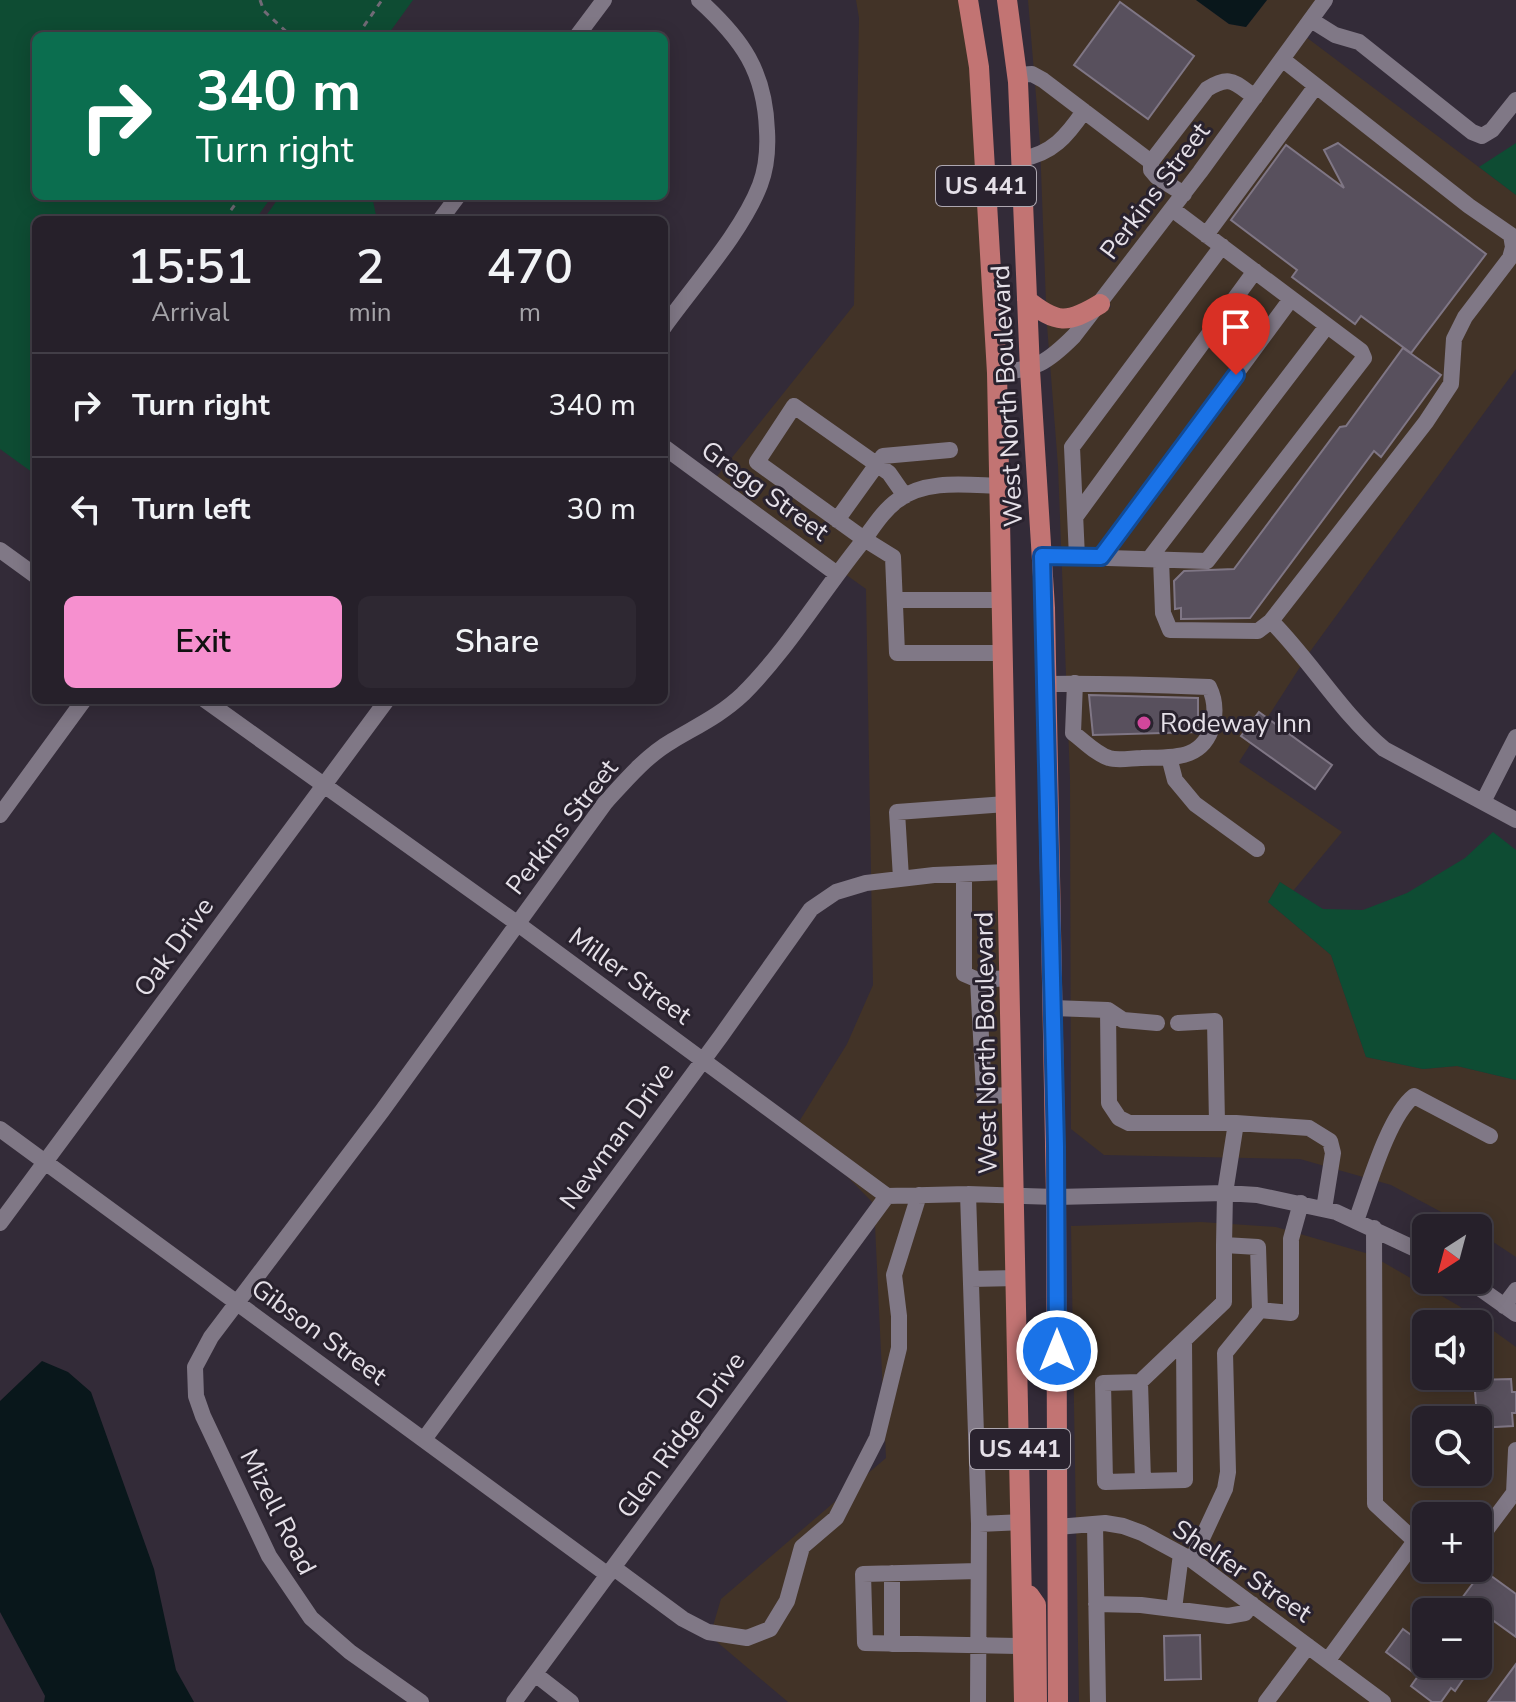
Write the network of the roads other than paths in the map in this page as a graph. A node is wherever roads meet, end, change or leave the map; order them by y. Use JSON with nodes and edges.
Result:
{"nodes":[{"id":1,"x":604,"y":0,"type":"edge"},
{"id":2,"x":699,"y":0,"type":"edge"},
{"id":3,"x":968,"y":0,"type":"edge"},
{"id":4,"x":1007,"y":0,"type":"edge"},
{"id":5,"x":1325,"y":0,"type":"edge"},
{"id":6,"x":1311,"y":20,"type":"junction"},
{"id":7,"x":580,"y":32,"type":"edge"},
{"id":8,"x":1282,"y":59,"type":"junction"},
{"id":9,"x":1017,"y":75,"type":"junction"},
{"id":10,"x":1316,"y":86,"type":"junction"},
{"id":11,"x":1255,"y":97,"type":"junction"},
{"id":12,"x":1516,"y":100,"type":"edge"},
{"id":13,"x":1084,"y":111,"type":"junction"},
{"id":14,"x":1021,"y":159,"type":"junction"},
{"id":15,"x":1151,"y":162,"type":"junction"},
{"id":16,"x":1184,"y":194,"type":"junction"},
{"id":17,"x":1172,"y":209,"type":"junction"},
{"id":18,"x":1206,"y":235,"type":"junction"},
{"id":19,"x":1222,"y":246,"type":"junction"},
{"id":20,"x":1255,"y":271,"type":"junction"},
{"id":21,"x":1291,"y":299,"type":"junction"},
{"id":22,"x":1027,"y":300,"type":"junction"},
{"id":23,"x":1100,"y":304,"type":"junction"},
{"id":24,"x":668,"y":321,"type":"edge"},
{"id":25,"x":1327,"y":326,"type":"junction"},
{"id":26,"x":1030,"y":370,"type":"junction"},
{"id":27,"x":997,"y":373,"type":"junction"},
{"id":28,"x":668,"y":450,"type":"edge"},
{"id":29,"x":950,"y":450,"type":"dead end"},
{"id":30,"x":877,"y":464,"type":"junction"},
{"id":31,"x":999,"y":486,"type":"junction"},
{"id":32,"x":905,"y":496,"type":"junction"},
{"id":33,"x":1076,"y":516,"type":"junction"},
{"id":34,"x":837,"y":520,"type":"junction"},
{"id":35,"x":864,"y":539,"type":"junction"},
{"id":36,"x":0,"y":550,"type":"edge"},
{"id":37,"x":1042,"y":556,"type":"junction"},
{"id":38,"x":1077,"y":557,"type":"junction"},
{"id":39,"x":1101,"y":557,"type":"junction"},
{"id":40,"x":1155,"y":559,"type":"junction"},
{"id":41,"x":32,"y":573,"type":"edge"},
{"id":42,"x":837,"y":574,"type":"junction"},
{"id":43,"x":896,"y":600,"type":"junction"},
{"id":44,"x":1002,"y":600,"type":"junction"},
{"id":45,"x":1271,"y":621,"type":"junction"},
{"id":46,"x":1003,"y":653,"type":"junction"},
{"id":47,"x":1075,"y":683,"type":"junction"},
{"id":48,"x":1046,"y":684,"type":"junction"},
{"id":49,"x":81,"y":704,"type":"edge"},
{"id":50,"x":210,"y":704,"type":"edge"},
{"id":51,"x":384,"y":704,"type":"edge"},
{"id":52,"x":1047,"y":728,"type":"junction"},
{"id":53,"x":1073,"y":733,"type":"junction"},
{"id":54,"x":1516,"y":737,"type":"edge"},
{"id":55,"x":1169,"y":757,"type":"junction"},
{"id":56,"x":322,"y":786,"type":"junction"},
{"id":57,"x":1483,"y":802,"type":"junction"},
{"id":58,"x":1006,"y":804,"type":"junction"},
{"id":59,"x":0,"y":815,"type":"edge"},
{"id":60,"x":1516,"y":820,"type":"edge"},
{"id":61,"x":1257,"y":849,"type":"dead end"},
{"id":62,"x":1007,"y":872,"type":"junction"},
{"id":63,"x":964,"y":874,"type":"junction"},
{"id":64,"x":901,"y":878,"type":"junction"},
{"id":65,"x":518,"y":924,"type":"junction"},
{"id":66,"x":1010,"y":978,"type":"junction"},
{"id":67,"x":978,"y":980,"type":"junction"},
{"id":68,"x":1053,"y":1008,"type":"junction"},
{"id":69,"x":1108,"y":1010,"type":"junction"},
{"id":70,"x":1011,"y":1022,"type":"junction"},
{"id":71,"x":981,"y":1023,"type":"junction"},
{"id":72,"x":1157,"y":1023,"type":"dead end"},
{"id":73,"x":1178,"y":1023,"type":"dead end"},
{"id":74,"x":704,"y":1059,"type":"junction"},
{"id":75,"x":1013,"y":1095,"type":"junction"},
{"id":76,"x":1217,"y":1123,"type":"junction"},
{"id":77,"x":1236,"y":1123,"type":"junction"},
{"id":78,"x":0,"y":1129,"type":"edge"},
{"id":79,"x":1490,"y":1136,"type":"dead end"},
{"id":80,"x":45,"y":1162,"type":"junction"},
{"id":81,"x":1225,"y":1193,"type":"junction"},
{"id":82,"x":968,"y":1194,"type":"junction"},
{"id":83,"x":919,"y":1195,"type":"junction"},
{"id":84,"x":1016,"y":1195,"type":"junction"},
{"id":85,"x":887,"y":1196,"type":"junction"},
{"id":86,"x":1056,"y":1197,"type":"junction"},
{"id":87,"x":1301,"y":1203,"type":"junction"},
{"id":88,"x":1324,"y":1209,"type":"junction"},
{"id":89,"x":1356,"y":1221,"type":"junction"},
{"id":90,"x":0,"y":1223,"type":"edge"},
{"id":91,"x":1374,"y":1228,"type":"junction"},
{"id":92,"x":1224,"y":1245,"type":"junction"},
{"id":93,"x":1412,"y":1247,"type":"edge"},
{"id":94,"x":1017,"y":1278,"type":"junction"},
{"id":95,"x":971,"y":1279,"type":"junction"},
{"id":96,"x":1516,"y":1290,"type":"edge"},
{"id":97,"x":1488,"y":1294,"type":"edge"},
{"id":98,"x":236,"y":1302,"type":"junction"},
{"id":99,"x":1260,"y":1310,"type":"junction"},
{"id":100,"x":1510,"y":1310,"type":"edge"},
{"id":101,"x":1184,"y":1340,"type":"junction"},
{"id":102,"x":1140,"y":1382,"type":"junction"},
{"id":103,"x":425,"y":1438,"type":"junction"},
{"id":104,"x":976,"y":1438,"type":"junction"},
{"id":105,"x":1020,"y":1438,"type":"junction"},
{"id":106,"x":1516,"y":1450,"type":"edge"},
{"id":107,"x":1143,"y":1481,"type":"junction"},
{"id":108,"x":1515,"y":1492,"type":"edge"},
{"id":109,"x":1021,"y":1522,"type":"junction"},
{"id":110,"x":1492,"y":1522,"type":"edge"},
{"id":111,"x":979,"y":1524,"type":"junction"},
{"id":112,"x":1095,"y":1524,"type":"junction"},
{"id":113,"x":1057,"y":1527,"type":"junction"},
{"id":114,"x":1412,"y":1537,"type":"edge"},
{"id":115,"x":1412,"y":1556,"type":"edge"},
{"id":116,"x":1187,"y":1557,"type":"junction"},
{"id":117,"x":611,"y":1571,"type":"junction"},
{"id":118,"x":978,"y":1571,"type":"junction"},
{"id":119,"x":892,"y":1573,"type":"junction"},
{"id":120,"x":1022,"y":1585,"type":"junction"},
{"id":121,"x":1096,"y":1604,"type":"junction"},
{"id":122,"x":1252,"y":1604,"type":"junction"},
{"id":123,"x":1174,"y":1609,"type":"junction"},
{"id":124,"x":892,"y":1644,"type":"junction"},
{"id":125,"x":977,"y":1646,"type":"junction"},
{"id":126,"x":1023,"y":1646,"type":"junction"},
{"id":127,"x":1308,"y":1646,"type":"junction"},
{"id":128,"x":1328,"y":1660,"type":"junction"},
{"id":129,"x":535,"y":1674,"type":"junction"},
{"id":130,"x":1376,"y":1700,"type":"edge"},
{"id":131,"x":421,"y":1702,"type":"edge"},
{"id":132,"x":514,"y":1702,"type":"edge"},
{"id":133,"x":571,"y":1702,"type":"edge"},
{"id":134,"x":978,"y":1702,"type":"edge"},
{"id":135,"x":1024,"y":1702,"type":"edge"},
{"id":136,"x":1037,"y":1702,"type":"edge"},
{"id":137,"x":1058,"y":1702,"type":"edge"},
{"id":138,"x":1098,"y":1702,"type":"edge"},
{"id":139,"x":1266,"y":1702,"type":"edge"}],
"edges":[{"from":1,"to":7,"type":"street"},
{"from":2,"to":24,"type":"street"},
{"from":3,"to":27,"type":"main road","name":"West North Boulevard","number":"US 441"},
{"from":4,"to":9,"type":"main road","name":"West North Boulevard","number":"US 441"},
{"from":5,"to":6,"type":"street","name":"Perkins Street"},
{"from":6,"to":8,"type":"street","name":"Perkins Street"},
{"from":6,"to":12,"type":"street"},
{"from":8,"to":10,"type":"street"},
{"from":8,"to":11,"type":"street","name":"Perkins Street"},
{"from":9,"to":13,"type":"street"},
{"from":9,"to":14,"type":"main road","name":"West North Boulevard","number":"US 441"},
{"from":10,"to":18,"type":"street"},
{"from":10,"to":45,"type":"street"},
{"from":11,"to":15,"type":"street"},
{"from":11,"to":16,"type":"street","name":"Perkins Street"},
{"from":13,"to":14,"type":"street"},
{"from":13,"to":15,"type":"street"},
{"from":14,"to":22,"type":"main road","name":"West North Boulevard","number":"US 441"},
{"from":15,"to":16,"type":"street"},
{"from":16,"to":17,"type":"street","name":"Perkins Street"},
{"from":17,"to":18,"type":"street"},
{"from":17,"to":23,"type":"street","name":"Perkins Street"},
{"from":18,"to":19,"type":"street"},
{"from":19,"to":20,"type":"street"},
{"from":19,"to":33,"type":"street"},
{"from":20,"to":21,"type":"street"},
{"from":20,"to":33,"type":"street"},
{"from":21,"to":25,"type":"street"},
{"from":21,"to":39,"type":"street"},
{"from":22,"to":23,"type":"main road"},
{"from":22,"to":26,"type":"main road","name":"West North Boulevard","number":"US 441"},
{"from":23,"to":26,"type":"street","name":"Perkins Street"},
{"from":25,"to":40,"type":"street"},
{"from":25,"to":40,"type":"street"},
{"from":26,"to":27,"type":"street","name":"Perkins Street"},
{"from":26,"to":37,"type":"main road","name":"West North Boulevard","number":"US 441"},
{"from":27,"to":31,"type":"main road","name":"West North Boulevard","number":"US 441"},
{"from":28,"to":42,"type":"street","name":"Gregg Street"},
{"from":29,"to":30,"type":"street"},
{"from":30,"to":32,"type":"street"},
{"from":30,"to":34,"type":"street"},
{"from":30,"to":34,"type":"street"},
{"from":31,"to":32,"type":"street","name":"Perkins Street"},
{"from":31,"to":44,"type":"main road","name":"West North Boulevard","number":"US 441"},
{"from":32,"to":35,"type":"street","name":"Perkins Street"},
{"from":33,"to":38,"type":"street"},
{"from":34,"to":35,"type":"street"},
{"from":35,"to":42,"type":"street","name":"Perkins Street"},
{"from":35,"to":43,"type":"street"},
{"from":36,"to":41,"type":"street"},
{"from":37,"to":38,"type":"street"},
{"from":37,"to":48,"type":"main road","name":"West North Boulevard","number":"US 441"},
{"from":38,"to":39,"type":"street"},
{"from":39,"to":40,"type":"street"},
{"from":40,"to":45,"type":"street"},
{"from":42,"to":65,"type":"street","name":"Perkins Street"},
{"from":43,"to":44,"type":"street"},
{"from":43,"to":46,"type":"street"},
{"from":44,"to":46,"type":"main road","name":"West North Boulevard","number":"US 441"},
{"from":45,"to":57,"type":"street"},
{"from":46,"to":58,"type":"main road","name":"West North Boulevard","number":"US 441"},
{"from":47,"to":48,"type":"street"},
{"from":47,"to":53,"type":"street"},
{"from":47,"to":55,"type":"street"},
{"from":48,"to":52,"type":"main road","name":"West North Boulevard","number":"US 441"},
{"from":49,"to":59,"type":"street"},
{"from":50,"to":56,"type":"street","name":"Miller Street"},
{"from":51,"to":56,"type":"street","name":"Oak Drive"},
{"from":52,"to":53,"type":"street"},
{"from":52,"to":68,"type":"main road","name":"West North Boulevard","number":"US 441"},
{"from":53,"to":55,"type":"street"},
{"from":54,"to":57,"type":"street"},
{"from":55,"to":61,"type":"street"},
{"from":56,"to":65,"type":"street","name":"Miller Street"},
{"from":56,"to":80,"type":"street","name":"Oak Drive"},
{"from":57,"to":60,"type":"street"},
{"from":58,"to":62,"type":"main road","name":"West North Boulevard","number":"US 441"},
{"from":58,"to":64,"type":"street"},
{"from":62,"to":63,"type":"street","name":"Newman Drive"},
{"from":62,"to":66,"type":"main road","name":"West North Boulevard","number":"US 441"},
{"from":63,"to":64,"type":"street","name":"Newman Drive"},
{"from":63,"to":67,"type":"street"},
{"from":64,"to":74,"type":"street","name":"Newman Drive"},
{"from":65,"to":74,"type":"street","name":"Miller Street"},
{"from":65,"to":98,"type":"street","name":"Perkins Street"},
{"from":66,"to":67,"type":"street"},
{"from":66,"to":70,"type":"main road","name":"West North Boulevard","number":"US 441"},
{"from":67,"to":71,"type":"street"},
{"from":68,"to":69,"type":"street"},
{"from":68,"to":86,"type":"main road","name":"West North Boulevard","number":"US 441"},
{"from":69,"to":72,"type":"street"},
{"from":69,"to":76,"type":"street"},
{"from":70,"to":71,"type":"street"},
{"from":70,"to":75,"type":"main road","name":"West North Boulevard","number":"US 441"},
{"from":71,"to":75,"type":"street"},
{"from":73,"to":76,"type":"street"},
{"from":74,"to":85,"type":"street","name":"Miller Street"},
{"from":74,"to":103,"type":"street","name":"Newman Drive"},
{"from":75,"to":84,"type":"main road","name":"West North Boulevard","number":"US 441"},
{"from":76,"to":77,"type":"street"},
{"from":77,"to":81,"type":"street"},
{"from":77,"to":88,"type":"street"},
{"from":78,"to":80,"type":"street","name":"Gibson Street"},
{"from":79,"to":89,"type":"street"},
{"from":80,"to":90,"type":"street","name":"Oak Drive"},
{"from":80,"to":98,"type":"street","name":"Gibson Street"},
{"from":81,"to":86,"type":"street"},
{"from":81,"to":87,"type":"street"},
{"from":81,"to":92,"type":"street"},
{"from":82,"to":83,"type":"street"},
{"from":82,"to":84,"type":"street"},
{"from":82,"to":95,"type":"street"},
{"from":83,"to":85,"type":"street"},
{"from":83,"to":117,"type":"street","name":"Gibson Street"},
{"from":84,"to":86,"type":"street"},
{"from":84,"to":94,"type":"main road","name":"West North Boulevard","number":"US 441"},
{"from":85,"to":117,"type":"street","name":"Glen Ridge Drive"},
{"from":86,"to":113,"type":"main road","name":"West North Boulevard","number":"US 441"},
{"from":87,"to":88,"type":"street"},
{"from":87,"to":99,"type":"street"},
{"from":88,"to":89,"type":"street"},
{"from":89,"to":91,"type":"street"},
{"from":91,"to":93,"type":"street"},
{"from":91,"to":114,"type":"street"},
{"from":92,"to":99,"type":"street"},
{"from":92,"to":101,"type":"street"},
{"from":94,"to":95,"type":"street"},
{"from":94,"to":105,"type":"main road","name":"West North Boulevard","number":"US 441"},
{"from":95,"to":104,"type":"street"},
{"from":96,"to":100,"type":"street"},
{"from":97,"to":100,"type":"street"},
{"from":98,"to":103,"type":"street","name":"Gibson Street"},
{"from":98,"to":131,"type":"street","name":"Mizell Road"},
{"from":99,"to":116,"type":"street"},
{"from":101,"to":102,"type":"street"},
{"from":101,"to":107,"type":"street"},
{"from":102,"to":107,"type":"street"},
{"from":102,"to":107,"type":"street"},
{"from":103,"to":117,"type":"street","name":"Gibson Street"},
{"from":104,"to":105,"type":"street"},
{"from":104,"to":111,"type":"street"},
{"from":105,"to":109,"type":"main road","name":"West North Boulevard","number":"US 441"},
{"from":106,"to":108,"type":"street"},
{"from":108,"to":110,"type":"street"},
{"from":109,"to":111,"type":"street"},
{"from":109,"to":120,"type":"main road","name":"West North Boulevard","number":"US 441"},
{"from":111,"to":118,"type":"street"},
{"from":112,"to":113,"type":"street","name":"Shelfer Street"},
{"from":112,"to":116,"type":"street","name":"Shelfer Street"},
{"from":112,"to":121,"type":"street"},
{"from":113,"to":137,"type":"main road","name":"West North Boulevard","number":"US 441"},
{"from":115,"to":128,"type":"street"},
{"from":116,"to":122,"type":"street","name":"Shelfer Street"},
{"from":116,"to":123,"type":"street"},
{"from":117,"to":129,"type":"street","name":"Glen Ridge Drive"},
{"from":118,"to":119,"type":"street"},
{"from":118,"to":125,"type":"street"},
{"from":119,"to":124,"type":"street"},
{"from":119,"to":124,"type":"street"},
{"from":120,"to":126,"type":"main road","name":"West North Boulevard","number":"US 441"},
{"from":120,"to":136,"type":"main road"},
{"from":121,"to":123,"type":"street"},
{"from":121,"to":138,"type":"street"},
{"from":122,"to":123,"type":"street"},
{"from":122,"to":127,"type":"street","name":"Shelfer Street"},
{"from":124,"to":125,"type":"street"},
{"from":125,"to":126,"type":"street"},
{"from":125,"to":134,"type":"street"},
{"from":126,"to":135,"type":"main road","name":"West North Boulevard","number":"US 441"},
{"from":127,"to":128,"type":"street","name":"Shelfer Street"},
{"from":127,"to":139,"type":"street"},
{"from":128,"to":130,"type":"street","name":"Shelfer Street"},
{"from":129,"to":132,"type":"street","name":"Glen Ridge Drive"},
{"from":129,"to":133,"type":"street"}]}
